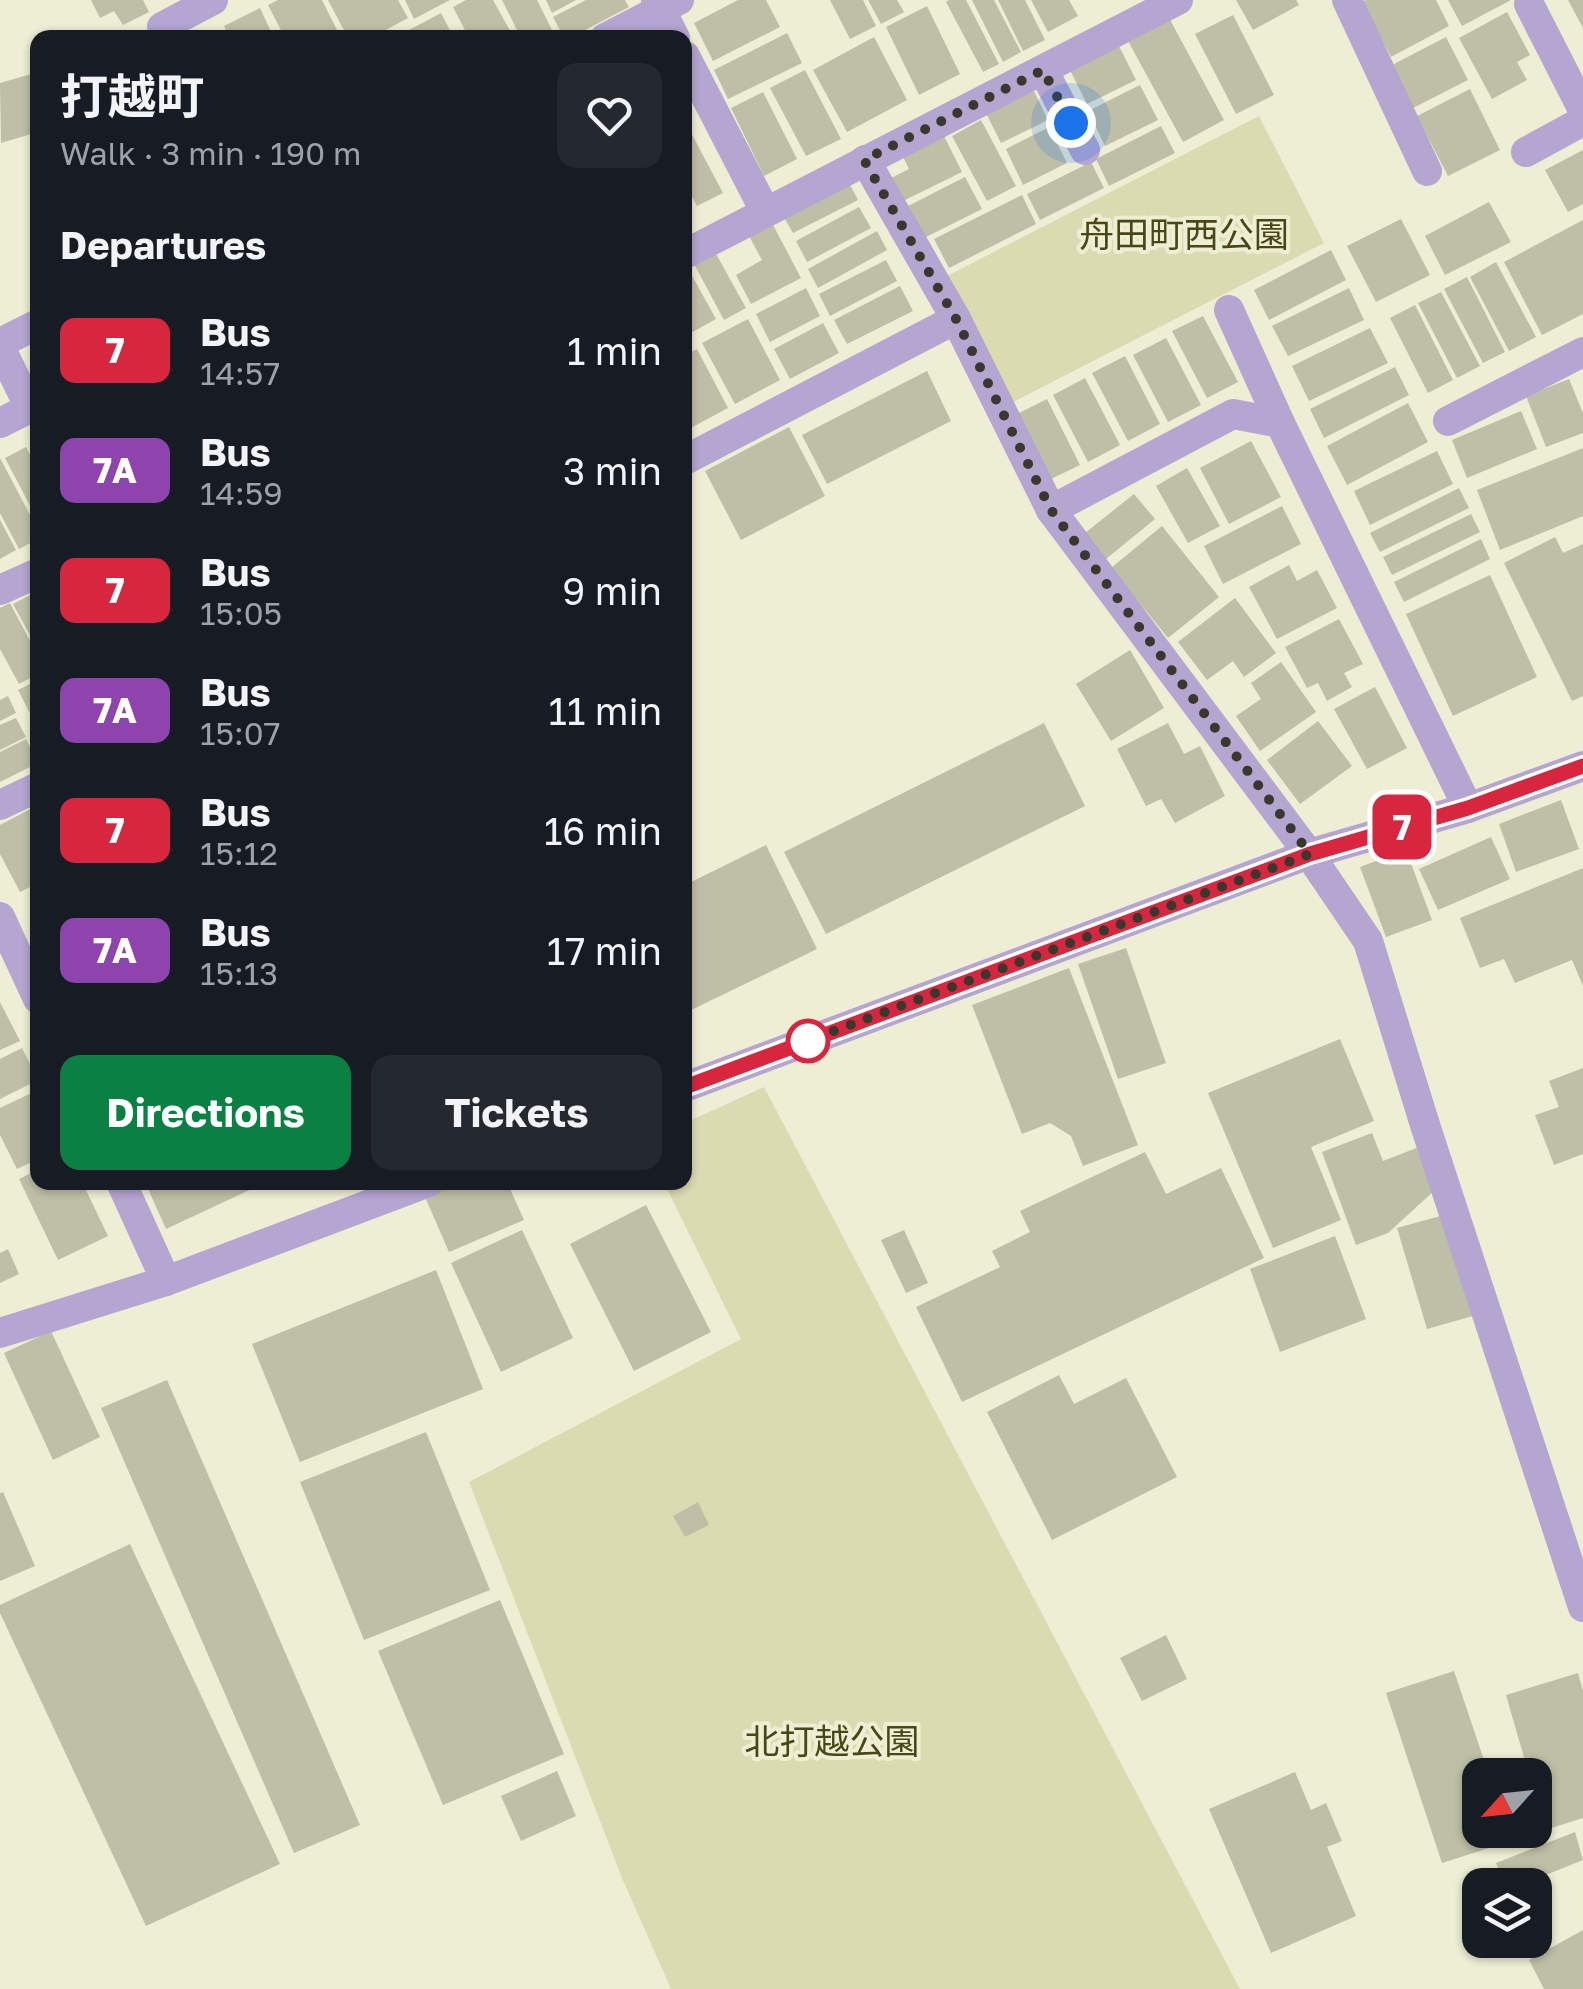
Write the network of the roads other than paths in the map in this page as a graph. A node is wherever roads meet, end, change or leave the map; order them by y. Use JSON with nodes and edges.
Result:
{"nodes":[{"id":1,"x":213,"y":0,"type":"edge"},
{"id":2,"x":1178,"y":0,"type":"edge"},
{"id":3,"x":1347,"y":0,"type":"edge"},
{"id":4,"x":665,"y":3,"type":"edge"},
{"id":5,"x":1530,"y":4,"type":"dead end"},
{"id":6,"x":162,"y":27,"type":"dead end"},
{"id":7,"x":619,"y":30,"type":"edge"},
{"id":8,"x":673,"y":30,"type":"edge"},
{"id":9,"x":692,"y":70,"type":"edge"},
{"id":10,"x":1043,"y":70,"type":"junction"},
{"id":11,"x":1583,"y":110,"type":"edge"},
{"id":12,"x":1583,"y":121,"type":"edge"},
{"id":13,"x":1085,"y":150,"type":"dead end"},
{"id":14,"x":1526,"y":152,"type":"dead end"},
{"id":15,"x":864,"y":160,"type":"junction"},
{"id":16,"x":1426,"y":171,"type":"dead end"},
{"id":17,"x":765,"y":211,"type":"junction"},
{"id":18,"x":692,"y":250,"type":"edge"},
{"id":19,"x":1228,"y":310,"type":"dead end"},
{"id":20,"x":956,"y":319,"type":"junction"},
{"id":21,"x":30,"y":328,"type":"edge"},
{"id":22,"x":0,"y":345,"type":"edge"},
{"id":23,"x":1583,"y":352,"type":"edge"},
{"id":24,"x":1448,"y":421,"type":"dead end"},
{"id":25,"x":0,"y":423,"type":"edge"},
{"id":26,"x":1280,"y":423,"type":"junction"},
{"id":27,"x":692,"y":456,"type":"edge"},
{"id":28,"x":1051,"y":510,"type":"junction"},
{"id":29,"x":30,"y":577,"type":"edge"},
{"id":30,"x":0,"y":590,"type":"edge"},
{"id":31,"x":1583,"y":766,"type":"edge"},
{"id":32,"x":30,"y":790,"type":"edge"},
{"id":33,"x":0,"y":805,"type":"edge"},
{"id":34,"x":1468,"y":808,"type":"junction"},
{"id":35,"x":1310,"y":854,"type":"junction"},
{"id":36,"x":0,"y":917,"type":"edge"},
{"id":37,"x":30,"y":982,"type":"edge"},
{"id":38,"x":692,"y":1083,"type":"edge"},
{"id":39,"x":125,"y":1190,"type":"edge"},
{"id":40,"x":408,"y":1190,"type":"edge"},
{"id":41,"x":166,"y":1281,"type":"junction"},
{"id":42,"x":0,"y":1333,"type":"edge"},
{"id":43,"x":1583,"y":1608,"type":"edge"}],
"edges":[{"from":1,"to":6,"type":"street"},
{"from":2,"to":10,"type":"street"},
{"from":3,"to":16,"type":"street"},
{"from":4,"to":7,"type":"street"},
{"from":4,"to":8,"type":"street"},
{"from":5,"to":11,"type":"street"},
{"from":9,"to":17,"type":"street"},
{"from":10,"to":13,"type":"street"},
{"from":10,"to":15,"type":"street"},
{"from":12,"to":14,"type":"street"},
{"from":15,"to":17,"type":"street"},
{"from":15,"to":20,"type":"street"},
{"from":17,"to":18,"type":"street"},
{"from":19,"to":26,"type":"street"},
{"from":20,"to":27,"type":"street"},
{"from":20,"to":28,"type":"street"},
{"from":21,"to":22,"type":"street"},
{"from":22,"to":25,"type":"street"},
{"from":23,"to":24,"type":"street"},
{"from":26,"to":28,"type":"street"},
{"from":26,"to":34,"type":"street"},
{"from":28,"to":35,"type":"street"},
{"from":29,"to":30,"type":"street"},
{"from":31,"to":34,"type":"street"},
{"from":32,"to":33,"type":"street"},
{"from":34,"to":35,"type":"street"},
{"from":35,"to":38,"type":"street"},
{"from":35,"to":43,"type":"street"},
{"from":36,"to":37,"type":"street"},
{"from":39,"to":41,"type":"street"},
{"from":40,"to":41,"type":"street"},
{"from":41,"to":42,"type":"street"}]}
